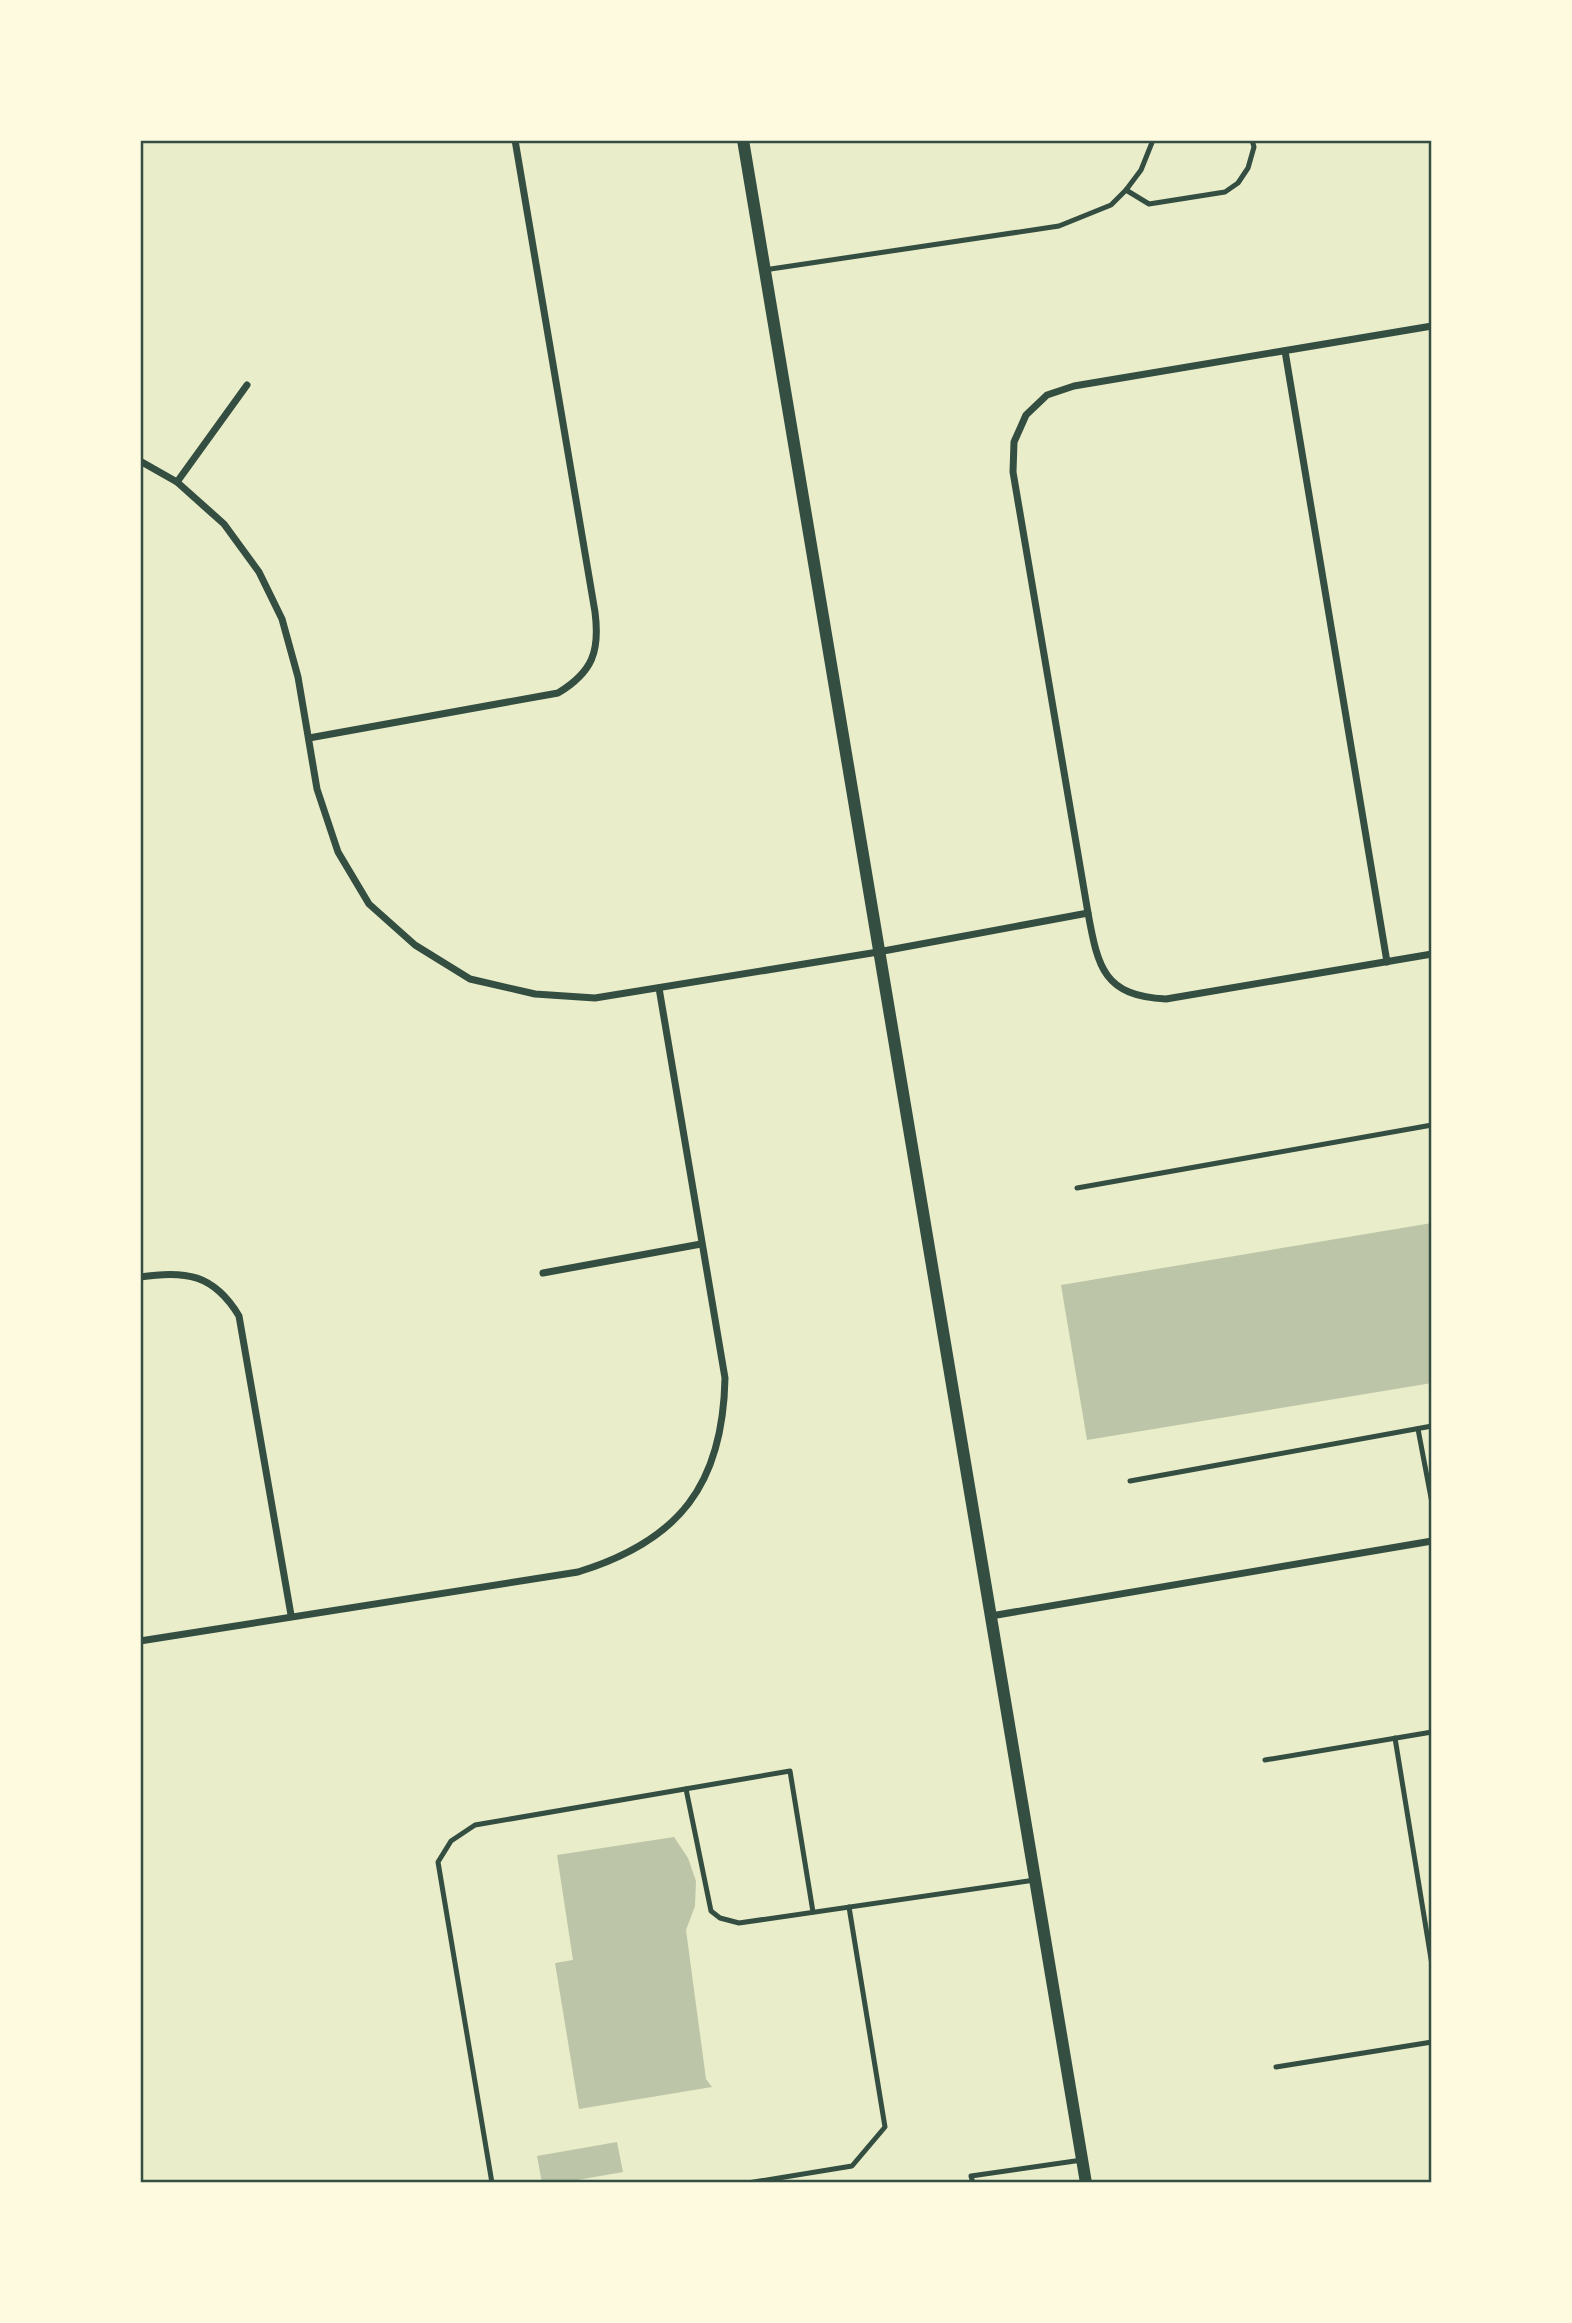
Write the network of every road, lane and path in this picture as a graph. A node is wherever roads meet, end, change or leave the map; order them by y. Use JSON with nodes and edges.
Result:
{"nodes":[{"id":1,"x":515,"y":140,"type":"edge"},
{"id":2,"x":743,"y":140,"type":"edge"},
{"id":3,"x":1153,"y":140,"type":"edge"},
{"id":4,"x":1252,"y":140,"type":"edge"},
{"id":5,"x":1126,"y":190,"type":"junction"},
{"id":6,"x":764,"y":270,"type":"junction"},
{"id":7,"x":1432,"y":326,"type":"edge"},
{"id":8,"x":1284,"y":351,"type":"junction"},
{"id":9,"x":247,"y":385,"type":"dead end"},
{"id":10,"x":140,"y":461,"type":"edge"},
{"id":11,"x":177,"y":482,"type":"junction"},
{"id":12,"x":309,"y":738,"type":"junction"},
{"id":13,"x":1087,"y":913,"type":"junction"},
{"id":14,"x":878,"y":952,"type":"junction"},
{"id":15,"x":1432,"y":954,"type":"edge"},
{"id":16,"x":1387,"y":962,"type":"junction"},
{"id":17,"x":659,"y":988,"type":"junction"},
{"id":18,"x":1432,"y":1125,"type":"edge"},
{"id":19,"x":1077,"y":1188,"type":"dead end"},
{"id":20,"x":701,"y":1244,"type":"junction"},
{"id":21,"x":543,"y":1273,"type":"dead end"},
{"id":22,"x":140,"y":1277,"type":"edge"},
{"id":23,"x":1432,"y":1426,"type":"edge"},
{"id":24,"x":1418,"y":1429,"type":"junction"},
{"id":25,"x":1130,"y":1481,"type":"dead end"},
{"id":26,"x":1432,"y":1503,"type":"edge"},
{"id":27,"x":1432,"y":1541,"type":"edge"},
{"id":28,"x":291,"y":1615,"type":"junction"},
{"id":29,"x":991,"y":1615,"type":"junction"},
{"id":30,"x":140,"y":1641,"type":"edge"},
{"id":31,"x":1432,"y":1732,"type":"edge"},
{"id":32,"x":1395,"y":1738,"type":"junction"},
{"id":33,"x":1265,"y":1760,"type":"dead end"},
{"id":34,"x":686,"y":1789,"type":"junction"},
{"id":35,"x":1035,"y":1880,"type":"junction"},
{"id":36,"x":849,"y":1907,"type":"junction"},
{"id":37,"x":813,"y":1912,"type":"junction"},
{"id":38,"x":1432,"y":1965,"type":"edge"},
{"id":39,"x":1432,"y":2042,"type":"edge"},
{"id":40,"x":1276,"y":2067,"type":"dead end"},
{"id":41,"x":1082,"y":2160,"type":"junction"},
{"id":42,"x":492,"y":2183,"type":"edge"},
{"id":43,"x":748,"y":2183,"type":"edge"},
{"id":44,"x":973,"y":2183,"type":"edge"},
{"id":45,"x":1086,"y":2183,"type":"edge"}],
"edges":[{"from":1,"to":12,"type":"street"},
{"from":2,"to":6,"type":"street"},
{"from":3,"to":5,"type":"lane"},
{"from":4,"to":5,"type":"lane"},
{"from":5,"to":6,"type":"lane"},
{"from":6,"to":14,"type":"street"},
{"from":7,"to":8,"type":"street"},
{"from":8,"to":13,"type":"street"},
{"from":8,"to":16,"type":"street"},
{"from":9,"to":11,"type":"street"},
{"from":10,"to":11,"type":"street"},
{"from":11,"to":12,"type":"street"},
{"from":12,"to":17,"type":"street"},
{"from":13,"to":14,"type":"street"},
{"from":13,"to":16,"type":"street"},
{"from":14,"to":17,"type":"street"},
{"from":14,"to":29,"type":"street"},
{"from":15,"to":16,"type":"street"},
{"from":17,"to":20,"type":"street"},
{"from":18,"to":19,"type":"lane"},
{"from":20,"to":21,"type":"street"},
{"from":20,"to":28,"type":"street"},
{"from":22,"to":28,"type":"street"},
{"from":23,"to":24,"type":"lane"},
{"from":24,"to":25,"type":"lane"},
{"from":24,"to":26,"type":"lane"},
{"from":27,"to":29,"type":"street"},
{"from":28,"to":30,"type":"street"},
{"from":29,"to":35,"type":"street"},
{"from":31,"to":32,"type":"lane"},
{"from":32,"to":33,"type":"lane"},
{"from":32,"to":38,"type":"lane"},
{"from":34,"to":37,"type":"lane"},
{"from":34,"to":37,"type":"lane"},
{"from":34,"to":42,"type":"lane"},
{"from":35,"to":36,"type":"lane"},
{"from":35,"to":41,"type":"street"},
{"from":36,"to":37,"type":"lane"},
{"from":36,"to":43,"type":"lane"},
{"from":39,"to":40,"type":"lane"},
{"from":41,"to":44,"type":"lane"},
{"from":41,"to":45,"type":"street"}]}
